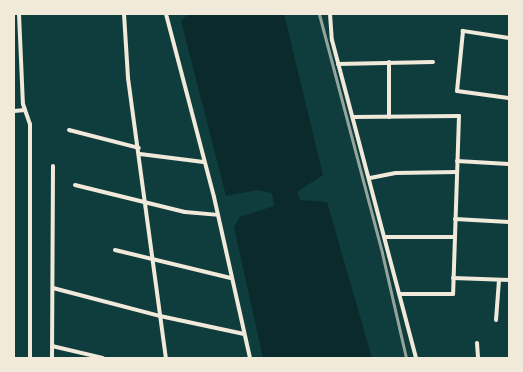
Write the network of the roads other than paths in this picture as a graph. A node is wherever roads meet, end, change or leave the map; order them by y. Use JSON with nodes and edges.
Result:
{"nodes":[{"id":1,"x":19,"y":14,"type":"edge"},
{"id":2,"x":124,"y":14,"type":"edge"},
{"id":3,"x":166,"y":14,"type":"edge"},
{"id":4,"x":330,"y":14,"type":"edge"},
{"id":5,"x":509,"y":38,"type":"edge"},
{"id":6,"x":14,"y":50,"type":"edge"},
{"id":7,"x":20,"y":50,"type":"junction"},
{"id":8,"x":389,"y":62,"type":"junction"},
{"id":9,"x":433,"y":62,"type":"dead end"},
{"id":10,"x":338,"y":64,"type":"junction"},
{"id":11,"x":509,"y":98,"type":"edge"},
{"id":12,"x":14,"y":110,"type":"edge"},
{"id":13,"x":24,"y":110,"type":"junction"},
{"id":14,"x":353,"y":117,"type":"junction"},
{"id":15,"x":389,"y":117,"type":"junction"},
{"id":16,"x":69,"y":130,"type":"dead end"},
{"id":17,"x":139,"y":148,"type":"junction"},
{"id":18,"x":140,"y":154,"type":"junction"},
{"id":19,"x":458,"y":161,"type":"junction"},
{"id":20,"x":204,"y":162,"type":"junction"},
{"id":21,"x":509,"y":164,"type":"edge"},
{"id":22,"x":53,"y":166,"type":"dead end"},
{"id":23,"x":457,"y":172,"type":"junction"},
{"id":24,"x":370,"y":178,"type":"junction"},
{"id":25,"x":75,"y":184,"type":"dead end"},
{"id":26,"x":146,"y":203,"type":"junction"},
{"id":27,"x":218,"y":215,"type":"junction"},
{"id":28,"x":455,"y":219,"type":"junction"},
{"id":29,"x":509,"y":222,"type":"edge"},
{"id":30,"x":386,"y":237,"type":"junction"},
{"id":31,"x":455,"y":237,"type":"junction"},
{"id":32,"x":115,"y":250,"type":"dead end"},
{"id":33,"x":152,"y":259,"type":"junction"},
{"id":34,"x":231,"y":278,"type":"junction"},
{"id":35,"x":453,"y":278,"type":"junction"},
{"id":36,"x":499,"y":280,"type":"junction"},
{"id":37,"x":509,"y":280,"type":"edge"},
{"id":38,"x":53,"y":288,"type":"junction"},
{"id":39,"x":400,"y":294,"type":"junction"},
{"id":40,"x":160,"y":316,"type":"junction"},
{"id":41,"x":496,"y":320,"type":"dead end"},
{"id":42,"x":244,"y":334,"type":"junction"},
{"id":43,"x":477,"y":343,"type":"dead end"},
{"id":44,"x":52,"y":346,"type":"junction"},
{"id":45,"x":30,"y":358,"type":"edge"},
{"id":46,"x":52,"y":358,"type":"edge"},
{"id":47,"x":104,"y":358,"type":"edge"},
{"id":48,"x":166,"y":358,"type":"edge"},
{"id":49,"x":250,"y":358,"type":"edge"},
{"id":50,"x":416,"y":358,"type":"edge"},
{"id":51,"x":478,"y":358,"type":"edge"}],
"edges":[{"from":1,"to":7,"type":"street"},
{"from":2,"to":17,"type":"street"},
{"from":3,"to":20,"type":"street"},
{"from":4,"to":10,"type":"street"},
{"from":5,"to":11,"type":"street"},
{"from":6,"to":7,"type":"street"},
{"from":7,"to":13,"type":"street"},
{"from":8,"to":9,"type":"street"},
{"from":8,"to":10,"type":"street"},
{"from":8,"to":15,"type":"street"},
{"from":10,"to":14,"type":"street"},
{"from":12,"to":13,"type":"street"},
{"from":13,"to":45,"type":"street"},
{"from":14,"to":15,"type":"street"},
{"from":14,"to":24,"type":"street"},
{"from":15,"to":19,"type":"street"},
{"from":16,"to":17,"type":"street"},
{"from":17,"to":18,"type":"street"},
{"from":18,"to":20,"type":"street"},
{"from":18,"to":26,"type":"street"},
{"from":19,"to":21,"type":"street"},
{"from":19,"to":23,"type":"street"},
{"from":20,"to":27,"type":"street"},
{"from":22,"to":38,"type":"street"},
{"from":23,"to":24,"type":"street"},
{"from":23,"to":28,"type":"street"},
{"from":24,"to":30,"type":"street"},
{"from":25,"to":26,"type":"street"},
{"from":26,"to":27,"type":"street"},
{"from":26,"to":33,"type":"street"},
{"from":27,"to":34,"type":"street"},
{"from":28,"to":29,"type":"street"},
{"from":28,"to":31,"type":"street"},
{"from":30,"to":31,"type":"street"},
{"from":30,"to":39,"type":"street"},
{"from":31,"to":35,"type":"street"},
{"from":32,"to":33,"type":"street"},
{"from":33,"to":34,"type":"street"},
{"from":33,"to":40,"type":"street"},
{"from":34,"to":42,"type":"street"},
{"from":35,"to":36,"type":"street"},
{"from":35,"to":39,"type":"street"},
{"from":36,"to":37,"type":"street"},
{"from":36,"to":41,"type":"street"},
{"from":38,"to":40,"type":"street"},
{"from":38,"to":44,"type":"street"},
{"from":39,"to":50,"type":"street"},
{"from":40,"to":42,"type":"street"},
{"from":40,"to":48,"type":"street"},
{"from":42,"to":49,"type":"street"},
{"from":43,"to":51,"type":"street"},
{"from":44,"to":46,"type":"street"},
{"from":44,"to":47,"type":"street"}]}
